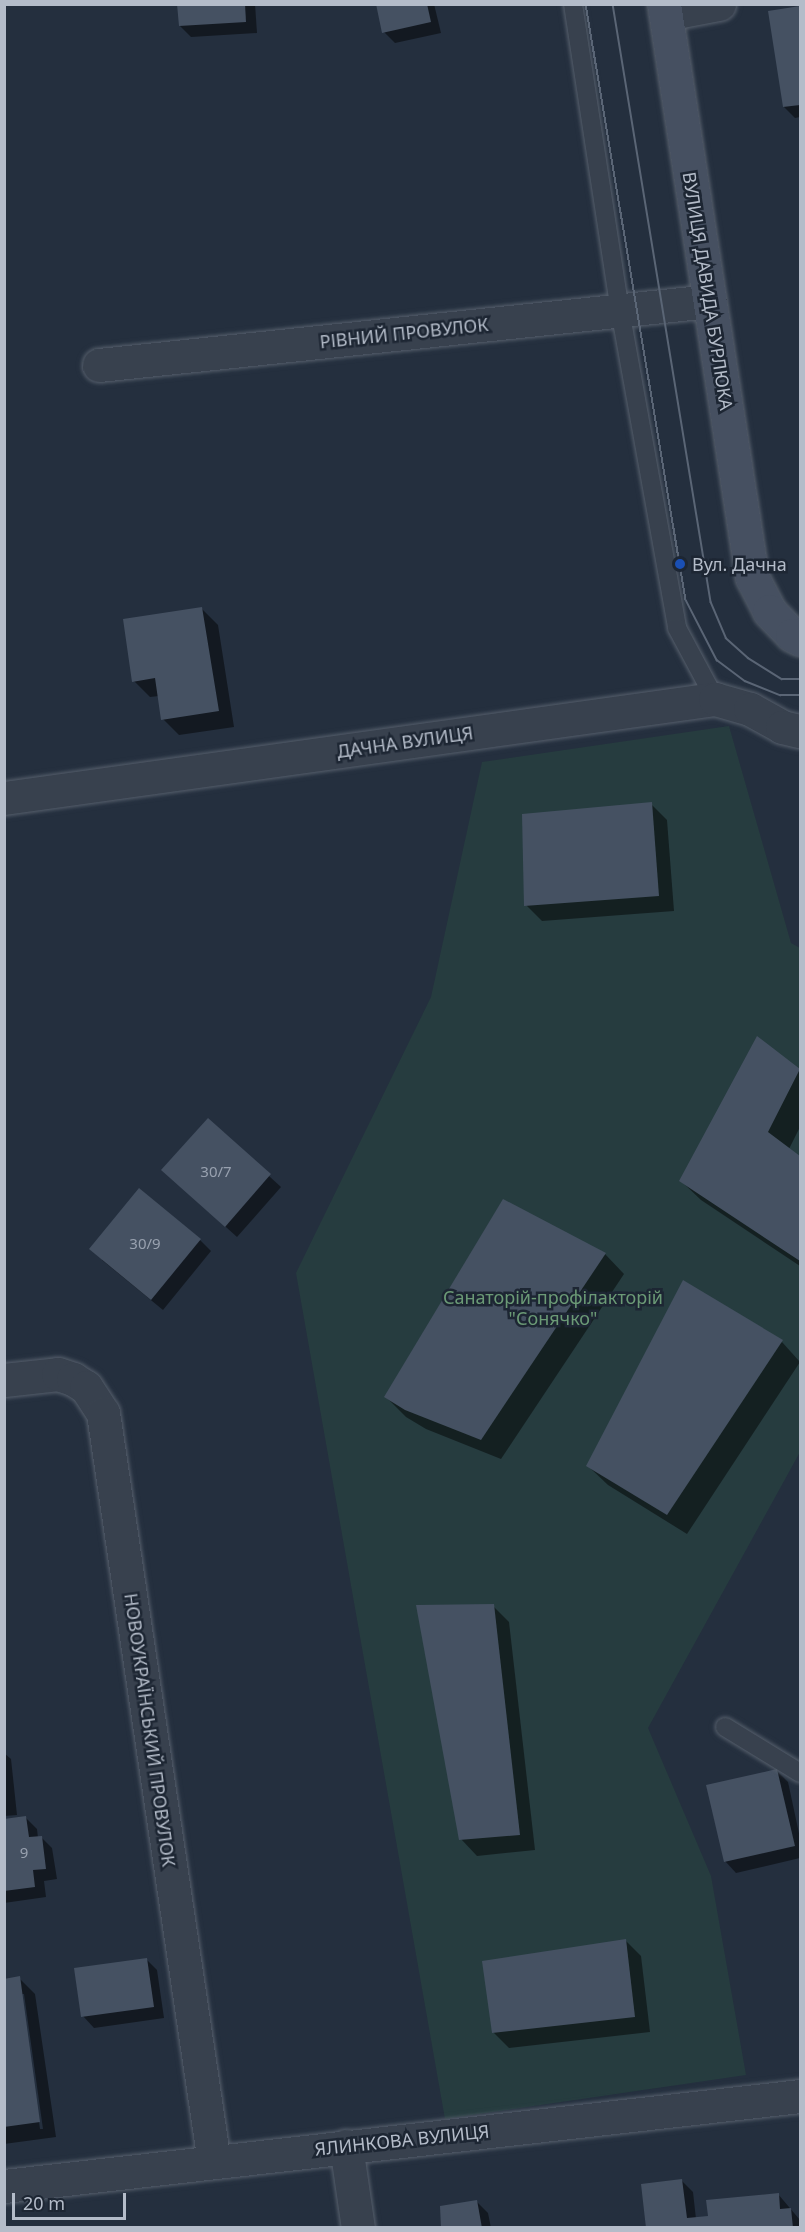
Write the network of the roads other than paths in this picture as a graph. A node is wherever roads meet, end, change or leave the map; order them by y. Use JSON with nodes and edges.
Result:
{"nodes":[{"id":1,"x":573,"y":4,"type":"edge"},
{"id":2,"x":720,"y":4,"type":"edge"},
{"id":3,"x":665,"y":9,"type":"edge"},
{"id":4,"x":710,"y":301,"type":"junction"},
{"id":5,"x":620,"y":310,"type":"junction"},
{"id":6,"x":99,"y":365,"type":"dead end"},
{"id":7,"x":801,"y":639,"type":"edge"},
{"id":8,"x":715,"y":699,"type":"junction"},
{"id":9,"x":801,"y":731,"type":"edge"},
{"id":10,"x":4,"y":798,"type":"edge"},
{"id":11,"x":4,"y":1380,"type":"edge"},
{"id":12,"x":725,"y":1727,"type":"dead end"},
{"id":13,"x":801,"y":1773,"type":"edge"},
{"id":14,"x":801,"y":2096,"type":"edge"},
{"id":15,"x":346,"y":2146,"type":"junction"},
{"id":16,"x":214,"y":2162,"type":"junction"},
{"id":17,"x":4,"y":2186,"type":"edge"},
{"id":18,"x":357,"y":2228,"type":"edge"}],
"edges":[{"from":1,"to":5,"type":"lane"},
{"from":2,"to":3,"type":"street"},
{"from":3,"to":4,"type":"main road","name":"ВУЛИЦЯ ДАВИДА БУРЛЮКА"},
{"from":4,"to":5,"type":"street","name":"РІВНИЙ ПРОВУЛОК"},
{"from":4,"to":7,"type":"main road","name":"ВУЛИЦЯ ДАВИДА БУРЛЮКА"},
{"from":5,"to":6,"type":"street","name":"РІВНИЙ ПРОВУЛОК"},
{"from":5,"to":8,"type":"lane"},
{"from":8,"to":9,"type":"street","name":"ДАЧНА ВУЛИЦЯ"},
{"from":8,"to":10,"type":"street","name":"ДАЧНА ВУЛИЦЯ"},
{"from":11,"to":16,"type":"street","name":"НОВОУКРАЇНСЬКИЙ ПРОВУЛОК"},
{"from":12,"to":13,"type":"lane"},
{"from":14,"to":15,"type":"street","name":"ЯЛИНКОВА ВУЛИЦЯ"},
{"from":15,"to":16,"type":"street","name":"ЯЛИНКОВА ВУЛИЦЯ"},
{"from":15,"to":18,"type":"street"},
{"from":16,"to":17,"type":"street","name":"ЯЛИНКОВА ВУЛИЦЯ"}]}
